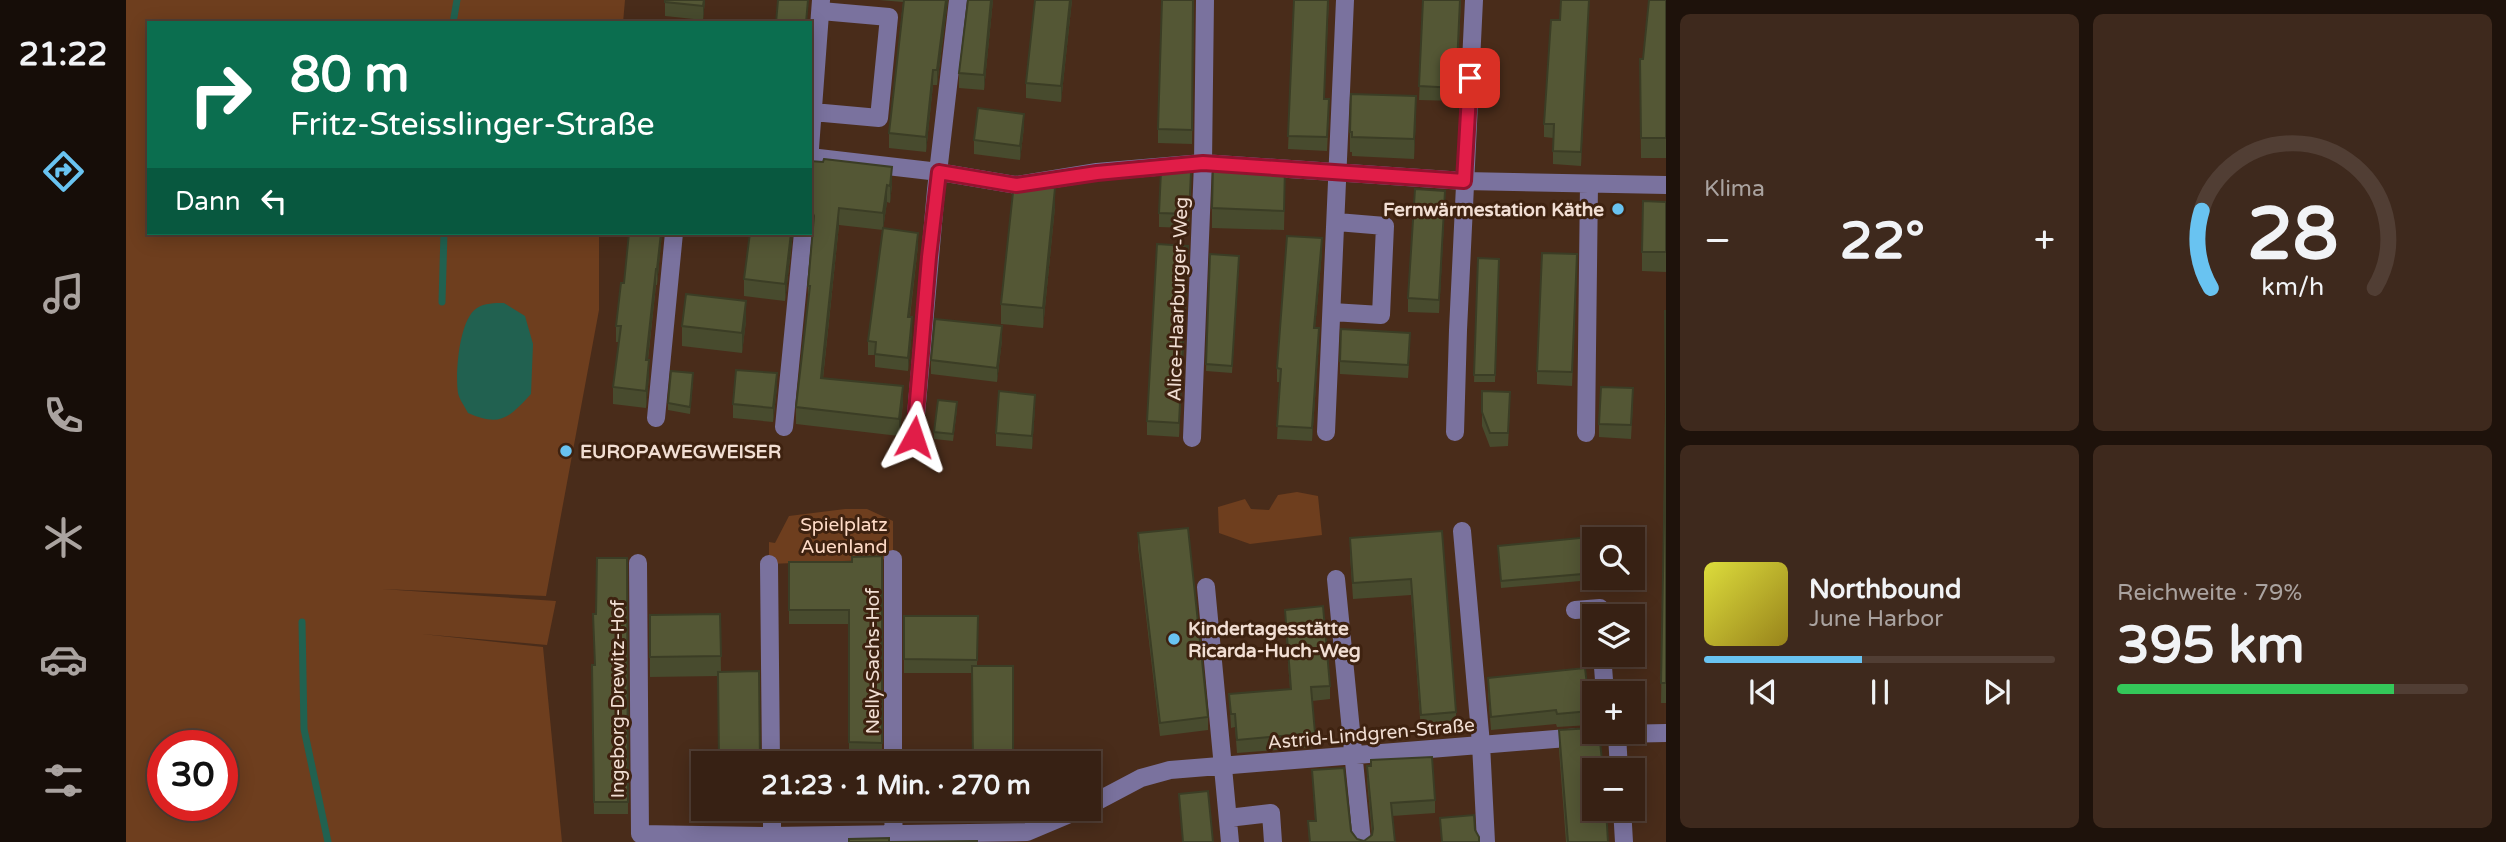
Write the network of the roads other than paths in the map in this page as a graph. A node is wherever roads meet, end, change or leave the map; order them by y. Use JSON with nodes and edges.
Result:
{"nodes":[{"id":1,"x":958,"y":0,"type":"edge"},
{"id":2,"x":1205,"y":0,"type":"edge"},
{"id":3,"x":1345,"y":0,"type":"edge"},
{"id":4,"x":1474,"y":0,"type":"edge"},
{"id":5,"x":821,"y":6,"type":"edge"},
{"id":6,"x":813,"y":112,"type":"junction"},
{"id":7,"x":812,"y":124,"type":"edge"},
{"id":8,"x":812,"y":157,"type":"edge"},
{"id":9,"x":1203,"y":163,"type":"junction"},
{"id":10,"x":939,"y":172,"type":"junction"},
{"id":11,"x":1339,"y":172,"type":"junction"},
{"id":12,"x":1464,"y":181,"type":"junction"},
{"id":13,"x":1589,"y":184,"type":"junction"},
{"id":14,"x":1666,"y":185,"type":"edge"},
{"id":15,"x":1336,"y":222,"type":"junction"},
{"id":16,"x":674,"y":235,"type":"edge"},
{"id":17,"x":803,"y":235,"type":"edge"},
{"id":18,"x":1332,"y":312,"type":"junction"},
{"id":19,"x":656,"y":418,"type":"dead end"},
{"id":20,"x":784,"y":427,"type":"dead end"},
{"id":21,"x":1326,"y":432,"type":"dead end"},
{"id":22,"x":1455,"y":432,"type":"dead end"},
{"id":23,"x":1586,"y":433,"type":"dead end"},
{"id":24,"x":914,"y":437,"type":"dead end"},
{"id":25,"x":1192,"y":438,"type":"dead end"},
{"id":26,"x":1462,"y":531,"type":"dead end"},
{"id":27,"x":893,"y":559,"type":"dead end"},
{"id":28,"x":638,"y":563,"type":"dead end"},
{"id":29,"x":769,"y":564,"type":"dead end"},
{"id":30,"x":1336,"y":579,"type":"dead end"},
{"id":31,"x":1206,"y":587,"type":"dead end"},
{"id":32,"x":1582,"y":610,"type":"edge"},
{"id":33,"x":1575,"y":611,"type":"dead end"},
{"id":34,"x":1645,"y":733,"type":"edge"},
{"id":35,"x":1666,"y":733,"type":"edge"},
{"id":36,"x":1582,"y":735,"type":"edge"},
{"id":37,"x":1481,"y":744,"type":"junction"},
{"id":38,"x":771,"y":751,"type":"edge"},
{"id":39,"x":893,"y":751,"type":"edge"},
{"id":40,"x":1353,"y":757,"type":"junction"},
{"id":41,"x":1224,"y":766,"type":"junction"},
{"id":42,"x":1101,"y":799,"type":"edge"},
{"id":43,"x":1228,"y":818,"type":"junction"},
{"id":44,"x":1058,"y":821,"type":"edge"},
{"id":45,"x":1623,"y":821,"type":"edge"},
{"id":46,"x":640,"y":834,"type":"joint"},
{"id":47,"x":1027,"y":837,"type":"edge"},
{"id":48,"x":778,"y":838,"type":"edge"},
{"id":49,"x":894,"y":838,"type":"edge"},
{"id":50,"x":1230,"y":842,"type":"edge"},
{"id":51,"x":1273,"y":842,"type":"edge"},
{"id":52,"x":1362,"y":842,"type":"edge"},
{"id":53,"x":1486,"y":842,"type":"edge"},
{"id":54,"x":1624,"y":842,"type":"edge"}],
"edges":[{"from":1,"to":10,"type":"street"},
{"from":2,"to":9,"type":"street","name":"Alice-Haarburger-Weg"},
{"from":3,"to":11,"type":"street"},
{"from":4,"to":12,"type":"street"},
{"from":5,"to":6,"type":"street"},
{"from":5,"to":6,"type":"street"},
{"from":6,"to":7,"type":"street"},
{"from":8,"to":10,"type":"street"},
{"from":9,"to":10,"type":"street"},
{"from":9,"to":11,"type":"street"},
{"from":9,"to":25,"type":"street","name":"Alice-Haarburger-Weg"},
{"from":10,"to":24,"type":"street"},
{"from":11,"to":12,"type":"street"},
{"from":11,"to":15,"type":"street"},
{"from":12,"to":13,"type":"street"},
{"from":12,"to":22,"type":"street"},
{"from":13,"to":14,"type":"street"},
{"from":13,"to":23,"type":"street"},
{"from":15,"to":18,"type":"street"},
{"from":15,"to":18,"type":"street"},
{"from":16,"to":19,"type":"street"},
{"from":17,"to":20,"type":"street"},
{"from":18,"to":21,"type":"street"},
{"from":26,"to":37,"type":"street"},
{"from":27,"to":39,"type":"street","name":"Nelly-Sachs-Hof"},
{"from":28,"to":46,"type":"street","name":"Ingeborg-Drewitz-Hof"},
{"from":29,"to":38,"type":"street"},
{"from":30,"to":40,"type":"street"},
{"from":31,"to":41,"type":"street"},
{"from":32,"to":33,"type":"street"},
{"from":34,"to":35,"type":"street","name":"Astrid-Lindgren-Straße"},
{"from":36,"to":37,"type":"street","name":"Astrid-Lindgren-Straße"},
{"from":37,"to":40,"type":"street","name":"Astrid-Lindgren-Straße"},
{"from":37,"to":53,"type":"street"},
{"from":40,"to":41,"type":"street","name":"Astrid-Lindgren-Straße"},
{"from":40,"to":52,"type":"street"},
{"from":41,"to":42,"type":"street","name":"Astrid-Lindgren-Straße"},
{"from":41,"to":43,"type":"street"},
{"from":43,"to":50,"type":"street"},
{"from":43,"to":51,"type":"street"},
{"from":44,"to":47,"type":"street","name":"Astrid-Lindgren-Straße"},
{"from":45,"to":54,"type":"street"},
{"from":46,"to":48,"type":"street","name":"Astrid-Lindgren-Straße"},
{"from":47,"to":49,"type":"street","name":"Astrid-Lindgren-Straße"},
{"from":48,"to":49,"type":"street","name":"Astrid-Lindgren-Straße"}]}
